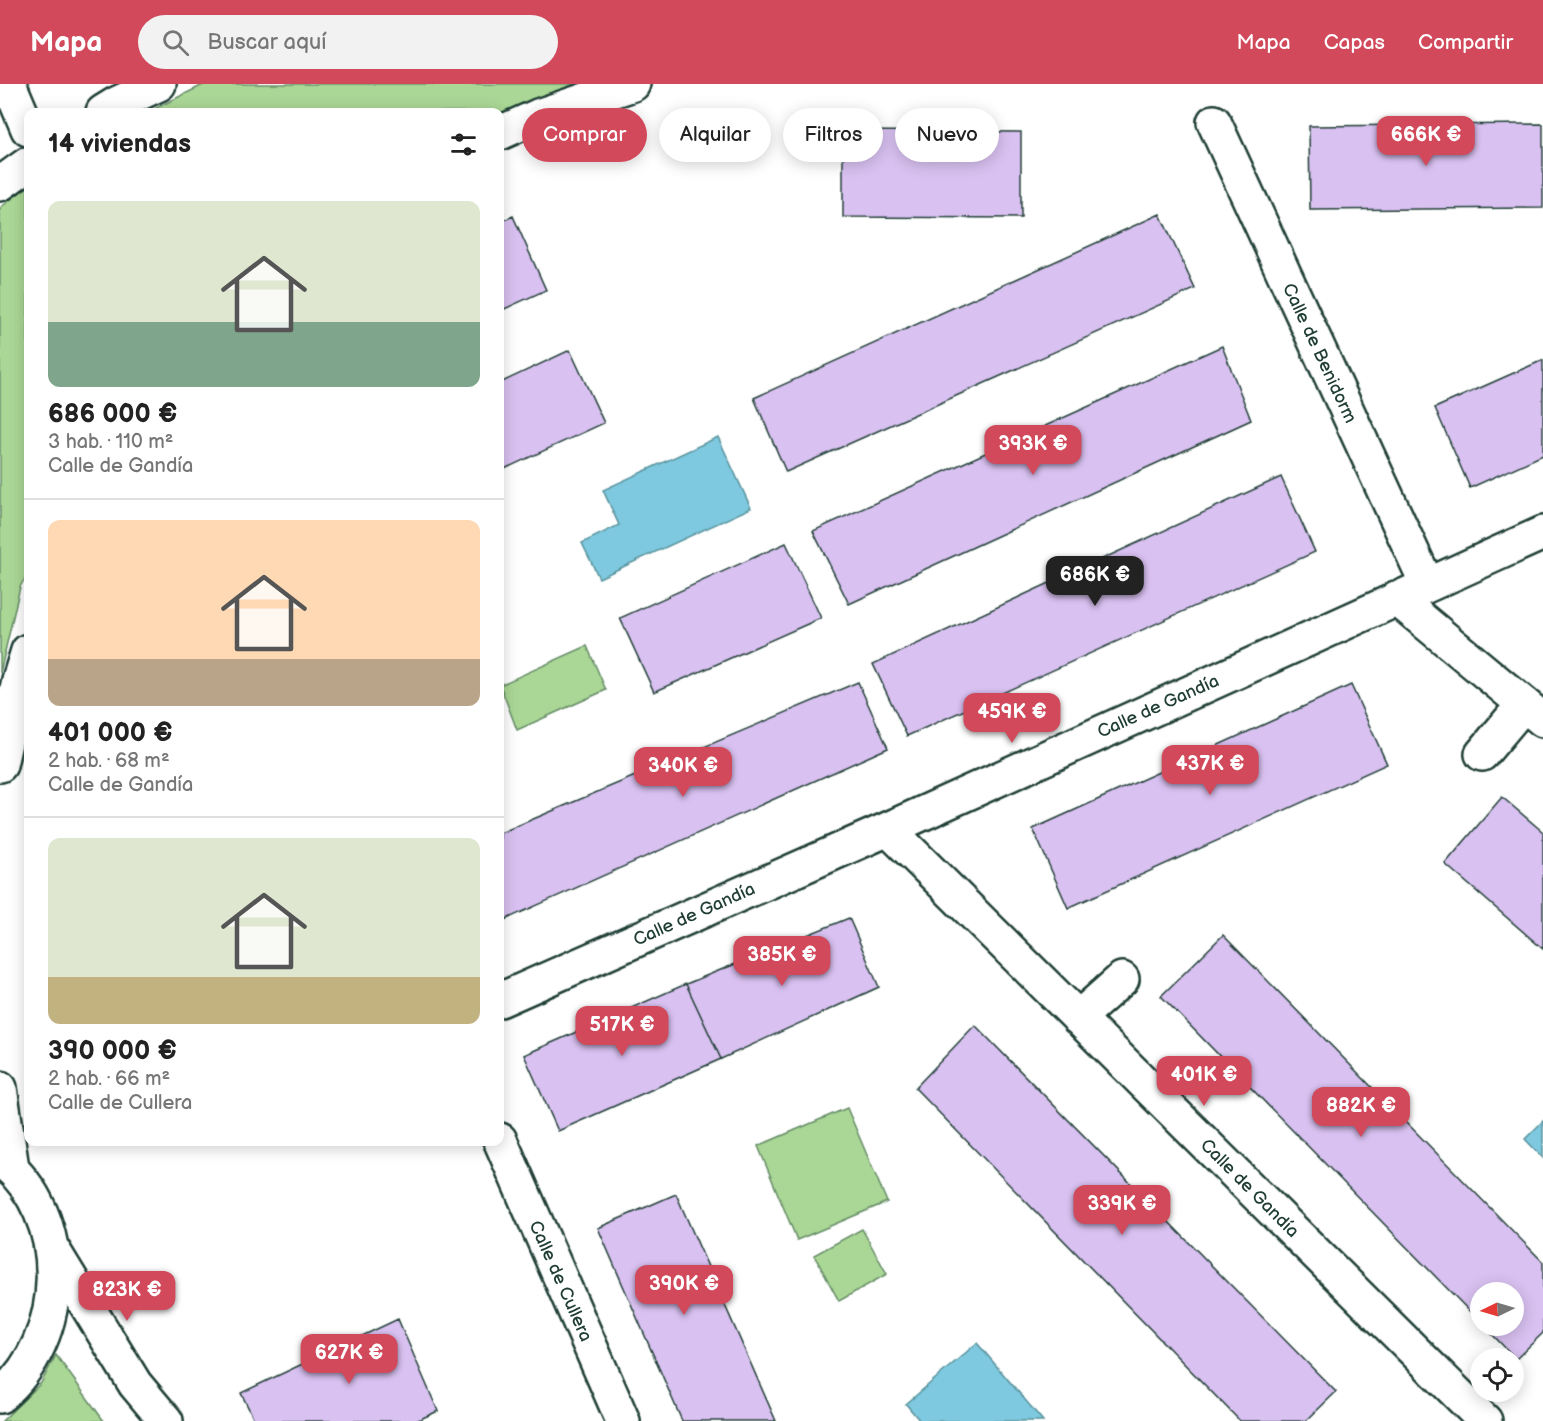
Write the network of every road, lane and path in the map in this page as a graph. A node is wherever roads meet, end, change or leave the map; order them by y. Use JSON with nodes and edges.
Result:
{"nodes":[{"id":1,"x":9,"y":84,"type":"edge"},
{"id":2,"x":159,"y":84,"type":"edge"},
{"id":3,"x":633,"y":84,"type":"edge"},
{"id":4,"x":111,"y":108,"type":"edge"},
{"id":5,"x":24,"y":120,"type":"edge"},
{"id":6,"x":1214,"y":122,"type":"dead end"},
{"id":7,"x":504,"y":131,"type":"edge"},
{"id":8,"x":24,"y":167,"type":"edge"},
{"id":9,"x":0,"y":184,"type":"edge"},
{"id":10,"x":1543,"y":533,"type":"edge"},
{"id":11,"x":1427,"y":584,"type":"junction"},
{"id":12,"x":1396,"y":598,"type":"junction"},
{"id":13,"x":24,"y":664,"type":"edge"},
{"id":14,"x":1534,"y":712,"type":"edge"},
{"id":15,"x":1482,"y":754,"type":"dead end"},
{"id":16,"x":0,"y":765,"type":"edge"},
{"id":17,"x":888,"y":829,"type":"junction"},
{"id":18,"x":1122,"y":979,"type":"dead end"},
{"id":19,"x":504,"y":998,"type":"edge"},
{"id":20,"x":1078,"y":1018,"type":"junction"},
{"id":21,"x":0,"y":1088,"type":"edge"},
{"id":22,"x":503,"y":1146,"type":"edge"},
{"id":23,"x":6,"y":1163,"type":"edge"},
{"id":24,"x":52,"y":1248,"type":"junction"},
{"id":25,"x":0,"y":1396,"type":"edge"},
{"id":26,"x":166,"y":1421,"type":"edge"},
{"id":27,"x":623,"y":1421,"type":"edge"},
{"id":28,"x":1485,"y":1421,"type":"edge"}],
"edges":[{"from":1,"to":5,"type":"street"},
{"from":2,"to":4,"type":"street"},
{"from":3,"to":7,"type":"street"},
{"from":6,"to":11,"type":"street","name":"Calle de Benidorm"},
{"from":8,"to":9,"type":"street"},
{"from":10,"to":11,"type":"street","name":"Calle de Gandía"},
{"from":11,"to":12,"type":"street","name":"Calle de Gandía"},
{"from":12,"to":14,"type":"street"},
{"from":12,"to":17,"type":"street","name":"Calle de Gandía"},
{"from":13,"to":16,"type":"street"},
{"from":14,"to":15,"type":"street"},
{"from":17,"to":19,"type":"street","name":"Calle de Gandía"},
{"from":17,"to":20,"type":"street","name":"Calle de Gandía"},
{"from":18,"to":20,"type":"street"},
{"from":20,"to":28,"type":"street","name":"Calle de Gandía"},
{"from":21,"to":23,"type":"street"},
{"from":22,"to":27,"type":"street","name":"Calle de Cullera"},
{"from":23,"to":24,"type":"street"},
{"from":24,"to":25,"type":"street"},
{"from":24,"to":26,"type":"street"}]}
